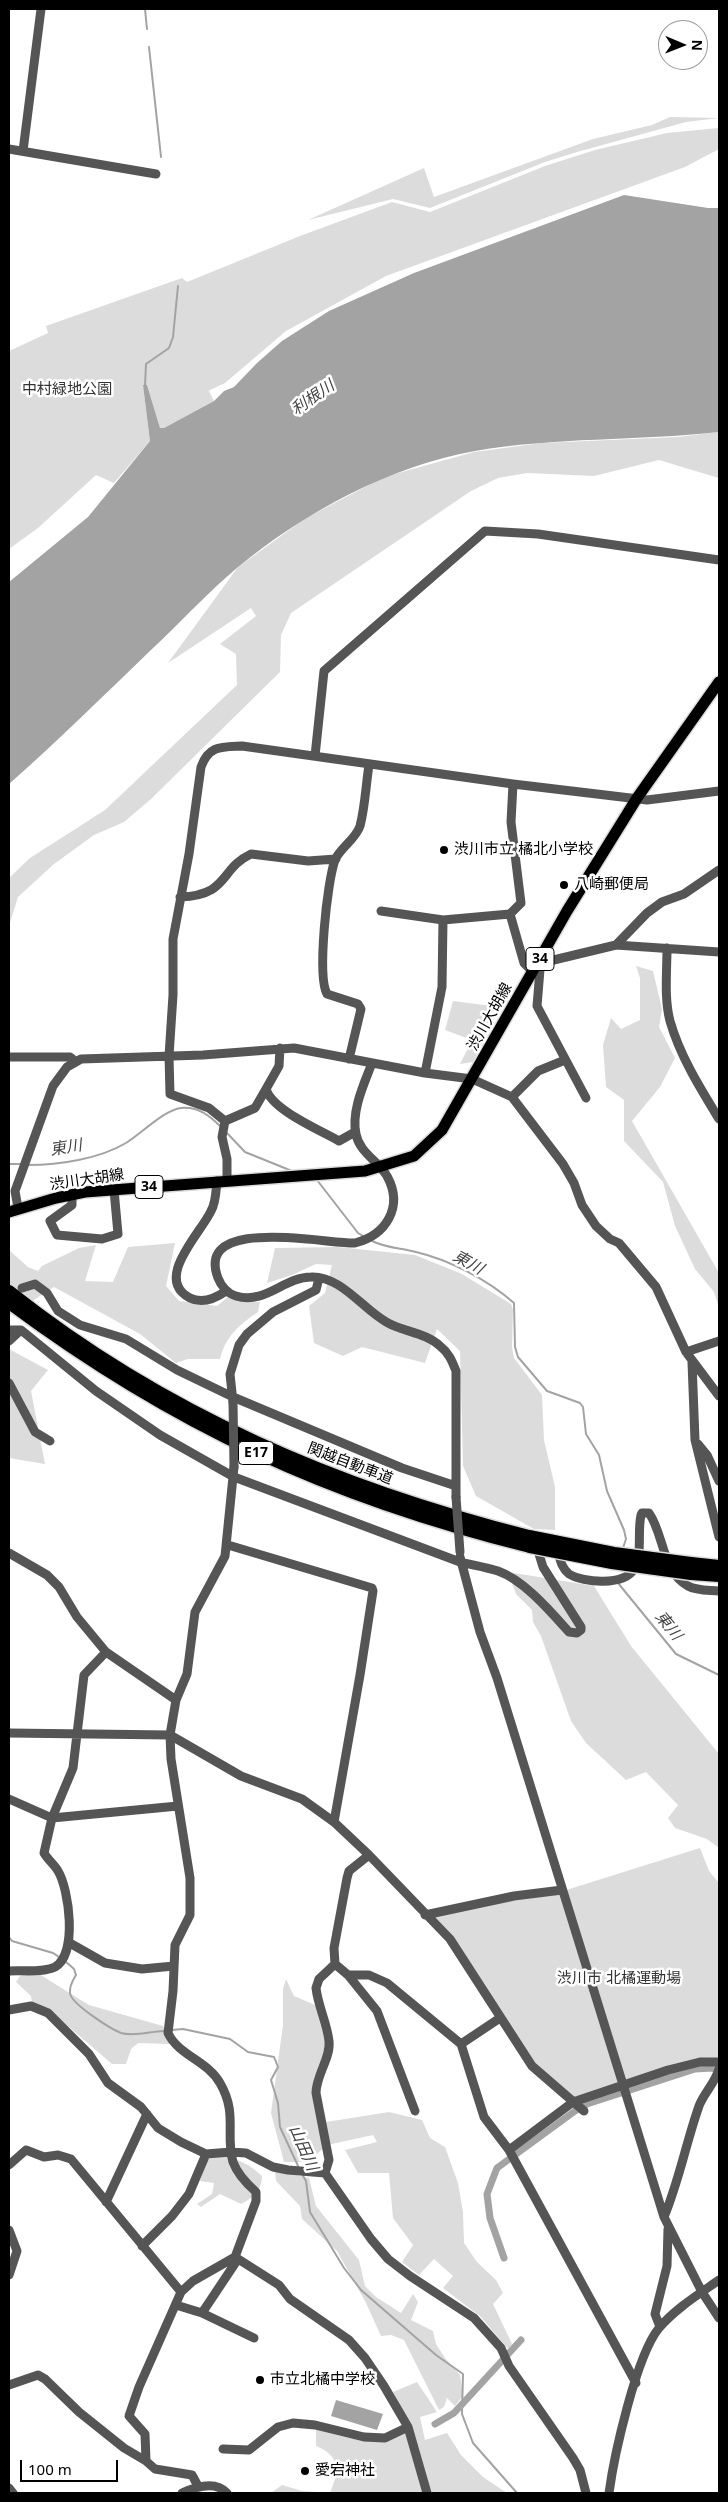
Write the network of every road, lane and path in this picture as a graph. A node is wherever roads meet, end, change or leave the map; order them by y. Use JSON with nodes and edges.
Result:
{"nodes":[{"id":1,"x":41,"y":9,"type":"edge"},
{"id":2,"x":9,"y":148,"type":"edge"},
{"id":3,"x":23,"y":150,"type":"junction"},
{"id":4,"x":156,"y":174,"type":"dead end"},
{"id":5,"x":719,"y":560,"type":"edge"},
{"id":6,"x":719,"y":682,"type":"edge"},
{"id":7,"x":315,"y":756,"type":"junction"},
{"id":8,"x":369,"y":765,"type":"junction"},
{"id":9,"x":513,"y":784,"type":"junction"},
{"id":10,"x":719,"y":791,"type":"edge"},
{"id":11,"x":637,"y":798,"type":"junction"},
{"id":12,"x":336,"y":859,"type":"junction"},
{"id":13,"x":719,"y":870,"type":"edge"},
{"id":14,"x":180,"y":897,"type":"junction"},
{"id":15,"x":381,"y":911,"type":"dead end"},
{"id":16,"x":510,"y":914,"type":"junction"},
{"id":17,"x":443,"y":920,"type":"junction"},
{"id":18,"x":616,"y":945,"type":"junction"},
{"id":19,"x":667,"y":948,"type":"junction"},
{"id":20,"x":719,"y":952,"type":"edge"},
{"id":21,"x":535,"y":968,"type":"junction"},
{"id":22,"x":280,"y":1048,"type":"junction"},
{"id":23,"x":169,"y":1056,"type":"junction"},
{"id":24,"x":9,"y":1057,"type":"edge"},
{"id":25,"x":349,"y":1059,"type":"junction"},
{"id":26,"x":565,"y":1060,"type":"junction"},
{"id":27,"x":75,"y":1061,"type":"junction"},
{"id":28,"x":372,"y":1063,"type":"junction"},
{"id":29,"x":425,"y":1073,"type":"junction"},
{"id":30,"x":472,"y":1079,"type":"junction"},
{"id":31,"x":266,"y":1089,"type":"junction"},
{"id":32,"x":512,"y":1097,"type":"junction"},
{"id":33,"x":586,"y":1098,"type":"dead end"},
{"id":34,"x":719,"y":1119,"type":"edge"},
{"id":35,"x":224,"y":1126,"type":"junction"},
{"id":36,"x":355,"y":1132,"type":"junction"},
{"id":37,"x":380,"y":1168,"type":"junction"},
{"id":38,"x":222,"y":1180,"type":"junction"},
{"id":39,"x":114,"y":1190,"type":"junction"},
{"id":40,"x":72,"y":1194,"type":"junction"},
{"id":41,"x":13,"y":1210,"type":"edge"},
{"id":42,"x":319,"y":1278,"type":"junction"},
{"id":43,"x":22,"y":1288,"type":"dead end"},
{"id":44,"x":9,"y":1290,"type":"edge"},
{"id":45,"x":226,"y":1291,"type":"junction"},
{"id":46,"x":9,"y":1303,"type":"edge"},
{"id":47,"x":9,"y":1330,"type":"edge"},
{"id":48,"x":21,"y":1330,"type":"junction"},
{"id":49,"x":9,"y":1341,"type":"edge"},
{"id":50,"x":719,"y":1341,"type":"edge"},
{"id":51,"x":686,"y":1352,"type":"junction"},
{"id":52,"x":692,"y":1362,"type":"junction"},
{"id":53,"x":9,"y":1385,"type":"edge"},
{"id":54,"x":719,"y":1396,"type":"edge"},
{"id":55,"x":233,"y":1399,"type":"junction"},
{"id":56,"x":695,"y":1440,"type":"junction"},
{"id":57,"x":50,"y":1441,"type":"dead end"},
{"id":58,"x":234,"y":1472,"type":"junction"},
{"id":59,"x":719,"y":1481,"type":"edge"},
{"id":60,"x":456,"y":1486,"type":"junction"},
{"id":61,"x":719,"y":1537,"type":"edge"},
{"id":62,"x":530,"y":1541,"type":"junction"},
{"id":63,"x":228,"y":1545,"type":"junction"},
{"id":64,"x":9,"y":1553,"type":"edge"},
{"id":65,"x":460,"y":1557,"type":"junction"},
{"id":66,"x":719,"y":1566,"type":"edge"},
{"id":67,"x":691,"y":1568,"type":"junction"},
{"id":68,"x":719,"y":1576,"type":"edge"},
{"id":69,"x":719,"y":1591,"type":"edge"},
{"id":70,"x":106,"y":1652,"type":"junction"},
{"id":71,"x":176,"y":1700,"type":"junction"},
{"id":72,"x":9,"y":1733,"type":"edge"},
{"id":73,"x":76,"y":1734,"type":"junction"},
{"id":74,"x":170,"y":1735,"type":"junction"},
{"id":75,"x":9,"y":1799,"type":"edge"},
{"id":76,"x":178,"y":1806,"type":"junction"},
{"id":77,"x":52,"y":1818,"type":"junction"},
{"id":78,"x":334,"y":1822,"type":"junction"},
{"id":79,"x":369,"y":1855,"type":"junction"},
{"id":80,"x":562,"y":1890,"type":"junction"},
{"id":81,"x":425,"y":1916,"type":"junction"},
{"id":82,"x":68,"y":1942,"type":"junction"},
{"id":83,"x":335,"y":1964,"type":"junction"},
{"id":84,"x":174,"y":1966,"type":"junction"},
{"id":85,"x":9,"y":1970,"type":"edge"},
{"id":86,"x":348,"y":1975,"type":"junction"},
{"id":87,"x":9,"y":2010,"type":"edge"},
{"id":88,"x":500,"y":2018,"type":"junction"},
{"id":89,"x":461,"y":2044,"type":"junction"},
{"id":90,"x":719,"y":2062,"type":"edge"},
{"id":91,"x":718,"y":2072,"type":"edge"},
{"id":92,"x":624,"y":2089,"type":"junction"},
{"id":93,"x":573,"y":2102,"type":"junction"},
{"id":94,"x":415,"y":2111,"type":"dead end"},
{"id":95,"x":584,"y":2112,"type":"dead end"},
{"id":96,"x":147,"y":2114,"type":"junction"},
{"id":97,"x":509,"y":2150,"type":"junction"},
{"id":98,"x":231,"y":2152,"type":"junction"},
{"id":99,"x":206,"y":2154,"type":"junction"},
{"id":100,"x":9,"y":2165,"type":"edge"},
{"id":101,"x":325,"y":2173,"type":"junction"},
{"id":102,"x":106,"y":2202,"type":"junction"},
{"id":103,"x":664,"y":2217,"type":"junction"},
{"id":104,"x":668,"y":2229,"type":"junction"},
{"id":105,"x":9,"y":2230,"type":"edge"},
{"id":106,"x":142,"y":2246,"type":"junction"},
{"id":107,"x":236,"y":2258,"type":"junction"},
{"id":108,"x":9,"y":2275,"type":"edge"},
{"id":109,"x":719,"y":2280,"type":"edge"},
{"id":110,"x":182,"y":2292,"type":"junction"},
{"id":111,"x":702,"y":2292,"type":"junction"},
{"id":112,"x":176,"y":2305,"type":"junction"},
{"id":113,"x":202,"y":2313,"type":"junction"},
{"id":114,"x":719,"y":2318,"type":"edge"},
{"id":115,"x":660,"y":2327,"type":"junction"},
{"id":116,"x":254,"y":2338,"type":"dead end"},
{"id":117,"x":636,"y":2383,"type":"junction"},
{"id":118,"x":9,"y":2385,"type":"edge"},
{"id":119,"x":408,"y":2427,"type":"junction"},
{"id":120,"x":223,"y":2449,"type":"dead end"},
{"id":121,"x":146,"y":2461,"type":"junction"},
{"id":122,"x":198,"y":2486,"type":"junction"},
{"id":123,"x":9,"y":2488,"type":"edge"},
{"id":124,"x":13,"y":2493,"type":"edge"},
{"id":125,"x":182,"y":2493,"type":"edge"},
{"id":126,"x":227,"y":2493,"type":"edge"},
{"id":127,"x":427,"y":2493,"type":"edge"},
{"id":128,"x":586,"y":2493,"type":"edge"},
{"id":129,"x":608,"y":2493,"type":"edge"}],
"edges":[{"from":1,"to":3,"type":"street"},
{"from":2,"to":3,"type":"street"},
{"from":3,"to":4,"type":"street"},
{"from":5,"to":7,"type":"street"},
{"from":6,"to":11,"type":"main road","name":"渋川大胡線","number":"34"},
{"from":7,"to":8,"type":"street"},
{"from":7,"to":14,"type":"street"},
{"from":8,"to":9,"type":"street"},
{"from":8,"to":12,"type":"street"},
{"from":9,"to":11,"type":"street"},
{"from":9,"to":16,"type":"street"},
{"from":10,"to":11,"type":"street"},
{"from":11,"to":21,"type":"main road","name":"渋川大胡線","number":"34"},
{"from":12,"to":14,"type":"street"},
{"from":12,"to":25,"type":"street"},
{"from":13,"to":18,"type":"street"},
{"from":14,"to":23,"type":"street"},
{"from":15,"to":17,"type":"street"},
{"from":16,"to":17,"type":"street"},
{"from":16,"to":21,"type":"street"},
{"from":17,"to":29,"type":"street"},
{"from":18,"to":19,"type":"street"},
{"from":18,"to":21,"type":"street"},
{"from":19,"to":20,"type":"street"},
{"from":19,"to":34,"type":"street"},
{"from":21,"to":26,"type":"street"},
{"from":21,"to":30,"type":"main road","name":"渋川大胡線","number":"34"},
{"from":22,"to":23,"type":"street"},
{"from":22,"to":25,"type":"street"},
{"from":22,"to":31,"type":"street"},
{"from":23,"to":27,"type":"street"},
{"from":23,"to":35,"type":"street"},
{"from":24,"to":27,"type":"street"},
{"from":25,"to":28,"type":"street"},
{"from":26,"to":32,"type":"street"},
{"from":26,"to":33,"type":"street"},
{"from":27,"to":41,"type":"street"},
{"from":28,"to":29,"type":"street"},
{"from":28,"to":36,"type":"street"},
{"from":29,"to":30,"type":"street"},
{"from":30,"to":32,"type":"street"},
{"from":30,"to":37,"type":"main road","name":"渋川大胡線","number":"34"},
{"from":31,"to":35,"type":"street"},
{"from":31,"to":36,"type":"street"},
{"from":32,"to":51,"type":"street"},
{"from":35,"to":38,"type":"street"},
{"from":36,"to":37,"type":"street"},
{"from":37,"to":38,"type":"main road","name":"渋川大胡線","number":"34"},
{"from":37,"to":45,"type":"street"},
{"from":38,"to":39,"type":"main road","name":"渋川大胡線","number":"34"},
{"from":38,"to":45,"type":"street"},
{"from":39,"to":40,"type":"main road","name":"渋川大胡線","number":"34"},
{"from":39,"to":40,"type":"street"},
{"from":40,"to":41,"type":"main road","name":"渋川大胡線","number":"34"},
{"from":42,"to":45,"type":"street"},
{"from":42,"to":55,"type":"street"},
{"from":42,"to":60,"type":"street"},
{"from":43,"to":55,"type":"street"},
{"from":44,"to":62,"type":"highway","name":"関越自動車道","number":"E17"},
{"from":46,"to":62,"type":"highway","name":"関越自動車道","number":"E17"},
{"from":47,"to":48,"type":"street"},
{"from":48,"to":49,"type":"street"},
{"from":48,"to":58,"type":"street"},
{"from":50,"to":51,"type":"street"},
{"from":51,"to":52,"type":"street"},
{"from":52,"to":54,"type":"street"},
{"from":52,"to":56,"type":"street"},
{"from":53,"to":57,"type":"street"},
{"from":55,"to":58,"type":"street","bridge":true},
{"from":55,"to":60,"type":"street"},
{"from":56,"to":59,"type":"street"},
{"from":56,"to":61,"type":"street"},
{"from":58,"to":63,"type":"street"},
{"from":58,"to":65,"type":"street"},
{"from":60,"to":65,"type":"street","bridge":true},
{"from":62,"to":67,"type":"highway","name":"関越自動車道","number":"E17","bridge":true},
{"from":63,"to":71,"type":"street"},
{"from":63,"to":78,"type":"street"},
{"from":64,"to":70,"type":"street"},
{"from":65,"to":69,"type":"street"},
{"from":65,"to":80,"type":"street"},
{"from":66,"to":67,"type":"highway","name":"関越自動車道","number":"E17"},
{"from":67,"to":68,"type":"highway","name":"関越自動車道","number":"E17"},
{"from":70,"to":71,"type":"street"},
{"from":70,"to":73,"type":"street"},
{"from":71,"to":74,"type":"street"},
{"from":72,"to":73,"type":"street"},
{"from":73,"to":74,"type":"street"},
{"from":73,"to":77,"type":"street"},
{"from":74,"to":76,"type":"street"},
{"from":74,"to":78,"type":"street"},
{"from":75,"to":77,"type":"street"},
{"from":76,"to":77,"type":"street"},
{"from":76,"to":84,"type":"street"},
{"from":77,"to":82,"type":"street"},
{"from":78,"to":79,"type":"street"},
{"from":79,"to":81,"type":"street"},
{"from":79,"to":83,"type":"street"},
{"from":80,"to":81,"type":"street"},
{"from":80,"to":92,"type":"street"},
{"from":81,"to":88,"type":"street"},
{"from":82,"to":84,"type":"street"},
{"from":82,"to":85,"type":"street"},
{"from":83,"to":86,"type":"street"},
{"from":83,"to":101,"type":"street"},
{"from":84,"to":98,"type":"street"},
{"from":86,"to":89,"type":"street"},
{"from":86,"to":94,"type":"street"},
{"from":87,"to":96,"type":"street"},
{"from":88,"to":89,"type":"street"},
{"from":88,"to":93,"type":"street"},
{"from":89,"to":97,"type":"street"},
{"from":90,"to":92,"type":"street"},
{"from":91,"to":103,"type":"street"},
{"from":92,"to":93,"type":"street"},
{"from":92,"to":103,"type":"street"},
{"from":93,"to":95,"type":"street"},
{"from":93,"to":97,"type":"street"},
{"from":96,"to":99,"type":"street"},
{"from":96,"to":102,"type":"street"},
{"from":97,"to":117,"type":"street"},
{"from":98,"to":99,"type":"street"},
{"from":98,"to":101,"type":"street"},
{"from":98,"to":107,"type":"street"},
{"from":99,"to":106,"type":"street"},
{"from":100,"to":102,"type":"street"},
{"from":101,"to":128,"type":"street"},
{"from":102,"to":106,"type":"street"},
{"from":103,"to":104,"type":"street"},
{"from":104,"to":111,"type":"street"},
{"from":104,"to":115,"type":"street"},
{"from":105,"to":108,"type":"street"},
{"from":106,"to":110,"type":"street"},
{"from":107,"to":110,"type":"street"},
{"from":107,"to":113,"type":"street"},
{"from":107,"to":119,"type":"street"},
{"from":109,"to":111,"type":"street"},
{"from":110,"to":112,"type":"street"},
{"from":111,"to":114,"type":"street"},
{"from":111,"to":115,"type":"street"},
{"from":112,"to":113,"type":"street"},
{"from":112,"to":121,"type":"street"},
{"from":113,"to":116,"type":"street"},
{"from":115,"to":117,"type":"street"},
{"from":117,"to":129,"type":"street"},
{"from":118,"to":121,"type":"street"},
{"from":119,"to":120,"type":"street"},
{"from":119,"to":127,"type":"street"},
{"from":121,"to":122,"type":"street"},
{"from":122,"to":125,"type":"street"},
{"from":122,"to":126,"type":"street"},
{"from":123,"to":124,"type":"street"}]}
